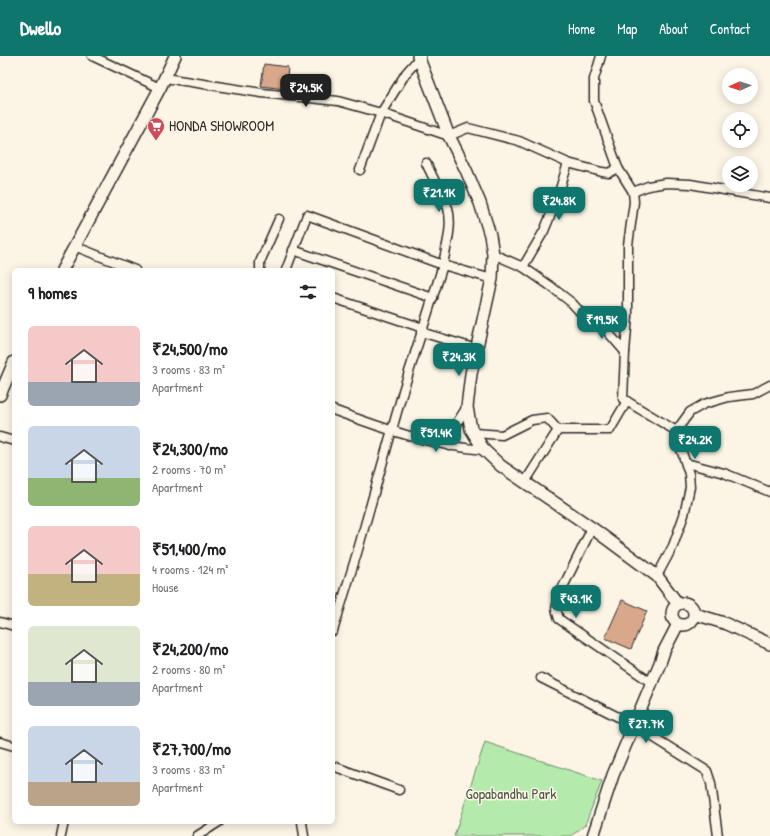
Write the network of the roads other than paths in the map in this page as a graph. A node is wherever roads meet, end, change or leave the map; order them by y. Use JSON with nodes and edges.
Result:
{"nodes":[{"id":1,"x":92,"y":56,"type":"edge"},
{"id":2,"x":174,"y":56,"type":"edge"},
{"id":3,"x":601,"y":56,"type":"edge"},
{"id":4,"x":419,"y":57,"type":"edge"},
{"id":5,"x":162,"y":83,"type":"junction"},
{"id":6,"x":381,"y":113,"type":"junction"},
{"id":7,"x":449,"y":136,"type":"junction"},
{"id":8,"x":426,"y":163,"type":"dead end"},
{"id":9,"x":568,"y":163,"type":"junction"},
{"id":10,"x":618,"y":168,"type":"junction"},
{"id":11,"x":360,"y":170,"type":"dead end"},
{"id":12,"x":633,"y":192,"type":"junction"},
{"id":13,"x":770,"y":198,"type":"edge"},
{"id":14,"x":279,"y":219,"type":"dead end"},
{"id":15,"x":74,"y":246,"type":"junction"},
{"id":16,"x":293,"y":250,"type":"junction"},
{"id":17,"x":494,"y":254,"type":"junction"},
{"id":18,"x":443,"y":265,"type":"junction"},
{"id":19,"x":522,"y":267,"type":"junction"},
{"id":20,"x":63,"y":268,"type":"edge"},
{"id":21,"x":130,"y":268,"type":"edge"},
{"id":22,"x":260,"y":268,"type":"edge"},
{"id":23,"x":287,"y":268,"type":"edge"},
{"id":24,"x":492,"y":279,"type":"junction"},
{"id":25,"x":433,"y":298,"type":"junction"},
{"id":26,"x":335,"y":299,"type":"edge"},
{"id":27,"x":422,"y":330,"type":"junction"},
{"id":28,"x":477,"y":349,"type":"junction"},
{"id":29,"x":625,"y":352,"type":"junction"},
{"id":30,"x":12,"y":367,"type":"edge"},
{"id":31,"x":770,"y":385,"type":"edge"},
{"id":32,"x":0,"y":395,"type":"edge"},
{"id":33,"x":627,"y":401,"type":"junction"},
{"id":34,"x":467,"y":407,"type":"junction"},
{"id":35,"x":335,"y":411,"type":"edge"},
{"id":36,"x":558,"y":430,"type":"junction"},
{"id":37,"x":392,"y":431,"type":"junction"},
{"id":38,"x":678,"y":432,"type":"junction"},
{"id":39,"x":474,"y":433,"type":"junction"},
{"id":40,"x":0,"y":437,"type":"edge"},
{"id":41,"x":12,"y":440,"type":"edge"},
{"id":42,"x":450,"y":446,"type":"junction"},
{"id":43,"x":484,"y":450,"type":"junction"},
{"id":44,"x":686,"y":464,"type":"junction"},
{"id":45,"x":525,"y":482,"type":"junction"},
{"id":46,"x":770,"y":492,"type":"edge"},
{"id":47,"x":592,"y":528,"type":"junction"},
{"id":48,"x":657,"y":576,"type":"junction"},
{"id":49,"x":678,"y":604,"type":"junction"},
{"id":50,"x":695,"y":614,"type":"junction"},
{"id":51,"x":0,"y":622,"type":"edge"},
{"id":52,"x":678,"y":624,"type":"junction"},
{"id":53,"x":12,"y":625,"type":"edge"},
{"id":54,"x":335,"y":625,"type":"edge"},
{"id":55,"x":770,"y":644,"type":"edge"},
{"id":56,"x":541,"y":678,"type":"dead end"},
{"id":57,"x":652,"y":683,"type":"junction"},
{"id":58,"x":634,"y":725,"type":"junction"},
{"id":59,"x":0,"y":742,"type":"edge"},
{"id":60,"x":12,"y":745,"type":"edge"},
{"id":61,"x":335,"y":767,"type":"edge"},
{"id":62,"x":399,"y":790,"type":"dead end"},
{"id":63,"x":64,"y":824,"type":"edge"},
{"id":64,"x":216,"y":824,"type":"edge"},
{"id":65,"x":302,"y":824,"type":"edge"},
{"id":66,"x":61,"y":836,"type":"edge"},
{"id":67,"x":197,"y":836,"type":"edge"},
{"id":68,"x":304,"y":836,"type":"edge"},
{"id":69,"x":593,"y":836,"type":"edge"},
{"id":70,"x":718,"y":836,"type":"edge"}],
"edges":[{"from":1,"to":5,"type":"street"},
{"from":2,"to":5,"type":"main road"},
{"from":3,"to":10,"type":"street"},
{"from":4,"to":6,"type":"street"},
{"from":4,"to":7,"type":"main road"},
{"from":5,"to":6,"type":"street"},
{"from":5,"to":15,"type":"main road"},
{"from":6,"to":7,"type":"street"},
{"from":6,"to":11,"type":"street"},
{"from":7,"to":9,"type":"street"},
{"from":7,"to":17,"type":"main road"},
{"from":8,"to":18,"type":"street"},
{"from":9,"to":10,"type":"street"},
{"from":9,"to":19,"type":"street"},
{"from":10,"to":12,"type":"street"},
{"from":12,"to":13,"type":"street"},
{"from":12,"to":29,"type":"street"},
{"from":14,"to":22,"type":"street"},
{"from":15,"to":20,"type":"main road"},
{"from":15,"to":21,"type":"street"},
{"from":16,"to":18,"type":"street"},
{"from":16,"to":23,"type":"street"},
{"from":16,"to":25,"type":"street"},
{"from":17,"to":19,"type":"street"},
{"from":17,"to":24,"type":"main road"},
{"from":18,"to":24,"type":"street"},
{"from":18,"to":25,"type":"street"},
{"from":19,"to":29,"type":"street"},
{"from":24,"to":28,"type":"main road"},
{"from":25,"to":27,"type":"street"},
{"from":26,"to":27,"type":"street"},
{"from":27,"to":28,"type":"street"},
{"from":27,"to":37,"type":"street"},
{"from":28,"to":34,"type":"main road"},
{"from":29,"to":33,"type":"street"},
{"from":30,"to":32,"type":"main road"},
{"from":31,"to":38,"type":"street"},
{"from":33,"to":36,"type":"street"},
{"from":33,"to":38,"type":"street"},
{"from":34,"to":39,"type":"main road"},
{"from":34,"to":42,"type":"street"},
{"from":35,"to":37,"type":"street"},
{"from":36,"to":39,"type":"street"},
{"from":36,"to":45,"type":"street"},
{"from":37,"to":42,"type":"street"},
{"from":37,"to":54,"type":"street"},
{"from":38,"to":44,"type":"street"},
{"from":39,"to":43,"type":"main road"},
{"from":40,"to":41,"type":"street"},
{"from":42,"to":43,"type":"street"},
{"from":43,"to":45,"type":"main road"},
{"from":44,"to":46,"type":"street"},
{"from":44,"to":48,"type":"street"},
{"from":45,"to":47,"type":"main road"},
{"from":47,"to":48,"type":"main road"},
{"from":47,"to":57,"type":"street"},
{"from":48,"to":49,"type":"main road"},
{"from":49,"to":50,"type":"main road"},
{"from":49,"to":52,"type":"main road"},
{"from":50,"to":52,"type":"main road"},
{"from":50,"to":55,"type":"main road"},
{"from":51,"to":53,"type":"street"},
{"from":52,"to":57,"type":"main road"},
{"from":56,"to":58,"type":"street"},
{"from":57,"to":58,"type":"main road"},
{"from":58,"to":69,"type":"main road"},
{"from":58,"to":70,"type":"street"},
{"from":59,"to":60,"type":"street"},
{"from":61,"to":62,"type":"street"},
{"from":63,"to":66,"type":"street"},
{"from":64,"to":67,"type":"street"},
{"from":65,"to":68,"type":"street"}]}
